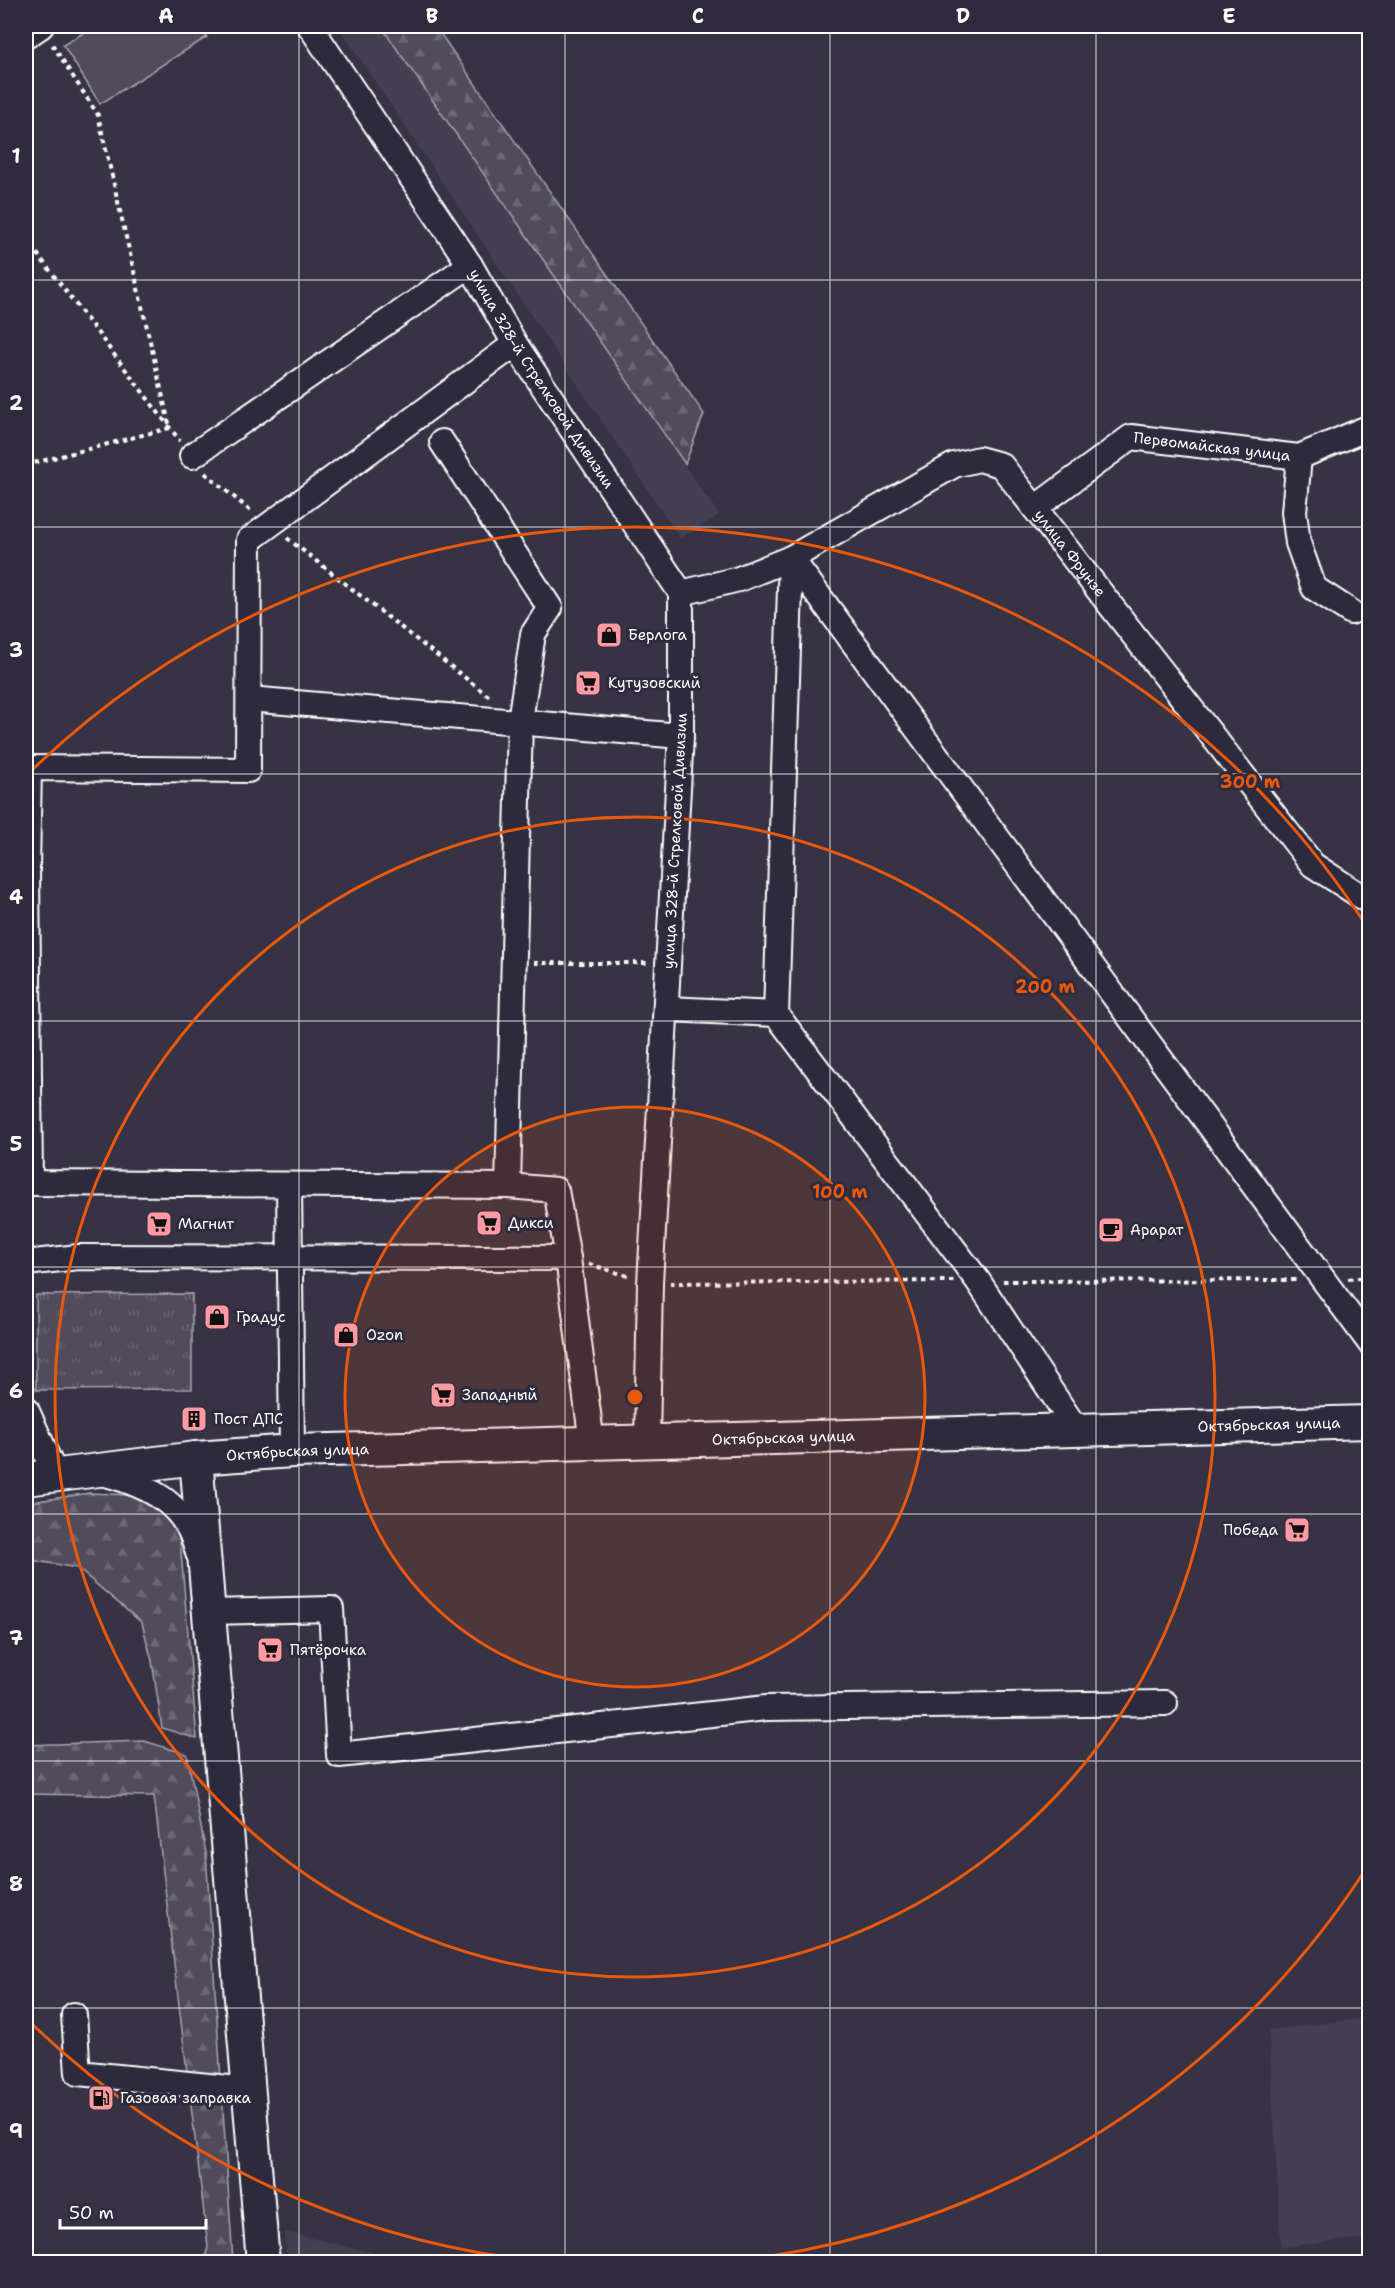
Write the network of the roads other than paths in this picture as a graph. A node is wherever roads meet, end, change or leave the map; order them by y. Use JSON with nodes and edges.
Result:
{"nodes":[{"id":1,"x":41,"y":26,"type":"edge"},
{"id":2,"x":310,"y":26,"type":"edge"},
{"id":3,"x":26,"y":36,"type":"edge"},
{"id":4,"x":470,"y":265,"type":"junction"},
{"id":5,"x":514,"y":344,"type":"junction"},
{"id":6,"x":1370,"y":427,"type":"edge"},
{"id":7,"x":442,"y":442,"type":"dead end"},
{"id":8,"x":192,"y":456,"type":"road end"},
{"id":9,"x":1299,"y":457,"type":"junction"},
{"id":10,"x":1035,"y":508,"type":"junction"},
{"id":11,"x":791,"y":558,"type":"junction"},
{"id":12,"x":681,"y":593,"type":"junction"},
{"id":13,"x":1351,"y":612,"type":"dead end"},
{"id":14,"x":249,"y":699,"type":"junction"},
{"id":15,"x":520,"y":720,"type":"junction"},
{"id":16,"x":681,"y":736,"type":"junction"},
{"id":17,"x":26,"y":868,"type":"edge"},
{"id":18,"x":1370,"y":902,"type":"edge"},
{"id":19,"x":667,"y":1009,"type":"junction"},
{"id":20,"x":776,"y":1014,"type":"junction"},
{"id":21,"x":290,"y":1185,"type":"junction"},
{"id":22,"x":508,"y":1186,"type":"junction"},
{"id":23,"x":290,"y":1256,"type":"junction"},
{"id":24,"x":568,"y":1258,"type":"junction"},
{"id":25,"x":26,"y":1263,"type":"edge"},
{"id":26,"x":1370,"y":1343,"type":"edge"},
{"id":27,"x":26,"y":1409,"type":"edge"},
{"id":28,"x":1370,"y":1422,"type":"edge"},
{"id":29,"x":1077,"y":1432,"type":"junction"},
{"id":30,"x":647,"y":1443,"type":"junction"},
{"id":31,"x":592,"y":1444,"type":"junction"},
{"id":32,"x":292,"y":1451,"type":"junction"},
{"id":33,"x":196,"y":1458,"type":"junction"},
{"id":34,"x":91,"y":1470,"type":"junction"},
{"id":35,"x":40,"y":1477,"type":"edge"},
{"id":36,"x":208,"y":1600,"type":"junction"},
{"id":37,"x":1165,"y":1703,"type":"dead end"},
{"id":38,"x":74,"y":2015,"type":"dead end"},
{"id":39,"x":249,"y":2090,"type":"junction"},
{"id":40,"x":263,"y":2262,"type":"edge"}],
"edges":[{"from":1,"to":3,"type":"street"},
{"from":2,"to":4,"type":"street","name":"улица 328-й Стрелковой Дивизии"},
{"from":4,"to":5,"type":"street","name":"улица 328-й Стрелковой Дивизии"},
{"from":4,"to":8,"type":"street"},
{"from":5,"to":12,"type":"street","name":"улица 328-й Стрелковой Дивизии"},
{"from":5,"to":14,"type":"street"},
{"from":6,"to":9,"type":"street","name":"Первомайская улица"},
{"from":7,"to":15,"type":"street"},
{"from":9,"to":10,"type":"street","name":"Первомайская улица"},
{"from":9,"to":13,"type":"street"},
{"from":10,"to":11,"type":"street","name":"улица Фрунзе"},
{"from":10,"to":18,"type":"street","name":"улица Фрунзе"},
{"from":11,"to":12,"type":"street","name":"улица Фрунзе"},
{"from":11,"to":20,"type":"street"},
{"from":11,"to":26,"type":"street"},
{"from":12,"to":16,"type":"street","name":"улица 328-й Стрелковой Дивизии"},
{"from":14,"to":15,"type":"street"},
{"from":14,"to":17,"type":"street"},
{"from":15,"to":16,"type":"street"},
{"from":15,"to":22,"type":"street"},
{"from":16,"to":19,"type":"street","name":"улица 328-й Стрелковой Дивизии"},
{"from":17,"to":21,"type":"street"},
{"from":19,"to":20,"type":"street"},
{"from":19,"to":30,"type":"street","name":"улица 328-й Стрелковой Дивизии"},
{"from":20,"to":29,"type":"street"},
{"from":21,"to":22,"type":"street"},
{"from":21,"to":23,"type":"street"},
{"from":22,"to":24,"type":"street"},
{"from":23,"to":24,"type":"street"},
{"from":23,"to":25,"type":"street"},
{"from":23,"to":32,"type":"street"},
{"from":24,"to":31,"type":"street"},
{"from":27,"to":35,"type":"street"},
{"from":28,"to":29,"type":"main road","name":"Октябрьская улица"},
{"from":29,"to":30,"type":"main road","name":"Октябрьская улица"},
{"from":30,"to":31,"type":"main road","name":"Октябрьская улица"},
{"from":31,"to":32,"type":"main road","name":"Октябрьская улица"},
{"from":32,"to":33,"type":"main road","name":"Октябрьская улица"},
{"from":33,"to":34,"type":"main road","name":"Октябрьская улица"},
{"from":33,"to":36,"type":"main road"},
{"from":34,"to":35,"type":"main road","name":"Октябрьская улица"},
{"from":34,"to":36,"type":"street"},
{"from":36,"to":37,"type":"street"},
{"from":36,"to":39,"type":"main road"},
{"from":38,"to":39,"type":"street"},
{"from":39,"to":40,"type":"main road"}]}
